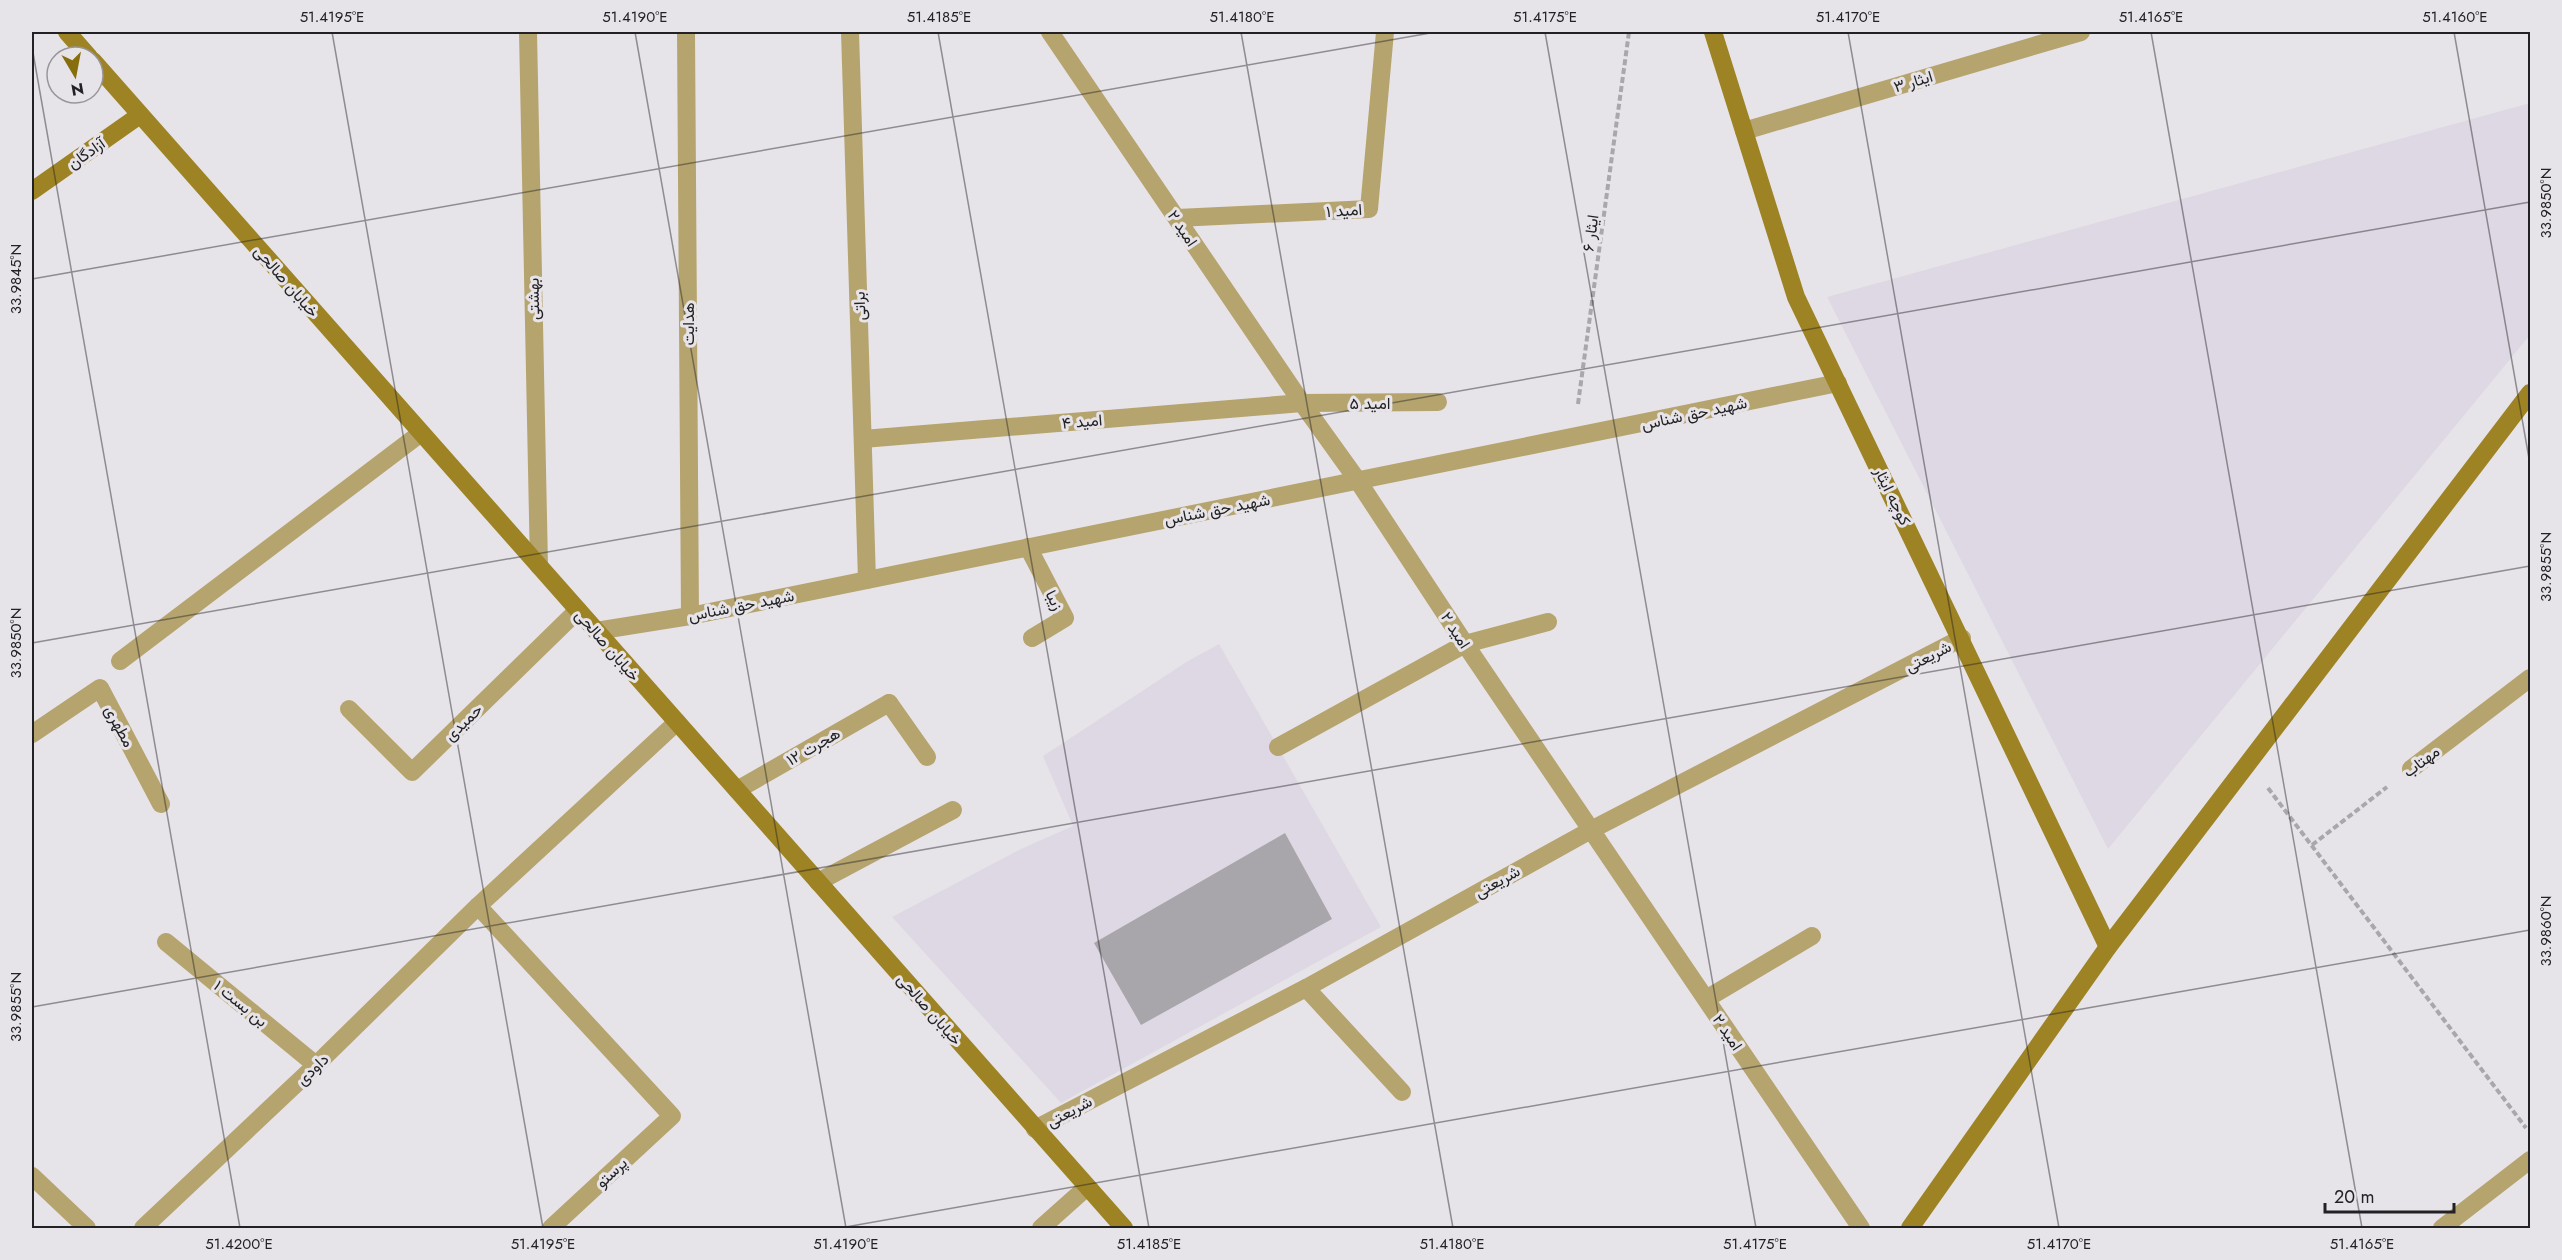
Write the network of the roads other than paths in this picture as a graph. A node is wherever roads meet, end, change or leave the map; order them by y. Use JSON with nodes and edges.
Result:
{"nodes":[{"id":1,"x":67,"y":32,"type":"edge"},
{"id":2,"x":528,"y":32,"type":"edge"},
{"id":3,"x":686,"y":32,"type":"edge"},
{"id":4,"x":850,"y":32,"type":"edge"},
{"id":5,"x":1050,"y":32,"type":"edge"},
{"id":6,"x":1385,"y":32,"type":"edge"},
{"id":7,"x":1713,"y":32,"type":"edge"},
{"id":8,"x":2081,"y":32,"type":"edge"},
{"id":9,"x":78,"y":45,"type":"edge"},
{"id":10,"x":105,"y":75,"type":"edge"},
{"id":11,"x":140,"y":115,"type":"junction"},
{"id":12,"x":1744,"y":131,"type":"junction"},
{"id":13,"x":32,"y":191,"type":"edge"},
{"id":14,"x":1177,"y":218,"type":"junction"},
{"id":15,"x":1838,"y":383,"type":"junction"},
{"id":16,"x":2530,"y":393,"type":"edge"},
{"id":17,"x":1438,"y":402,"type":"dead end"},
{"id":18,"x":1302,"y":403,"type":"junction"},
{"id":19,"x":422,"y":433,"type":"junction"},
{"id":20,"x":863,"y":439,"type":"junction"},
{"id":21,"x":1358,"y":481,"type":"junction"},
{"id":22,"x":1028,"y":548,"type":"junction"},
{"id":23,"x":539,"y":566,"type":"junction"},
{"id":24,"x":867,"y":580,"type":"junction"},
{"id":25,"x":578,"y":610,"type":"junction"},
{"id":26,"x":690,"y":616,"type":"junction"},
{"id":27,"x":1548,"y":622,"type":"dead end"},
{"id":28,"x":596,"y":631,"type":"junction"},
{"id":29,"x":1962,"y":638,"type":"junction"},
{"id":30,"x":1032,"y":639,"type":"dead end"},
{"id":31,"x":1465,"y":644,"type":"junction"},
{"id":32,"x":120,"y":661,"type":"dead end"},
{"id":33,"x":2530,"y":678,"type":"edge"},
{"id":34,"x":349,"y":709,"type":"dead end"},
{"id":35,"x":677,"y":722,"type":"junction"},
{"id":36,"x":32,"y":734,"type":"edge"},
{"id":37,"x":1278,"y":747,"type":"dead end"},
{"id":38,"x":927,"y":757,"type":"dead end"},
{"id":39,"x":2411,"y":769,"type":"road end"},
{"id":40,"x":737,"y":790,"type":"junction"},
{"id":41,"x":161,"y":804,"type":"dead end"},
{"id":42,"x":952,"y":810,"type":"dead end"},
{"id":43,"x":1591,"y":830,"type":"junction"},
{"id":44,"x":818,"y":882,"type":"junction"},
{"id":45,"x":478,"y":906,"type":"junction"},
{"id":46,"x":1812,"y":936,"type":"dead end"},
{"id":47,"x":166,"y":942,"type":"dead end"},
{"id":48,"x":2108,"y":947,"type":"junction"},
{"id":49,"x":1306,"y":988,"type":"junction"},
{"id":50,"x":1706,"y":999,"type":"junction"},
{"id":51,"x":316,"y":1065,"type":"junction"},
{"id":52,"x":1402,"y":1092,"type":"dead end"},
{"id":53,"x":1035,"y":1129,"type":"junction"},
{"id":54,"x":2530,"y":1160,"type":"edge"},
{"id":55,"x":32,"y":1176,"type":"edge"},
{"id":56,"x":1088,"y":1187,"type":"junction"},
{"id":57,"x":87,"y":1228,"type":"edge"},
{"id":58,"x":143,"y":1228,"type":"edge"},
{"id":59,"x":551,"y":1228,"type":"edge"},
{"id":60,"x":1041,"y":1228,"type":"edge"},
{"id":61,"x":1124,"y":1228,"type":"edge"},
{"id":62,"x":1861,"y":1228,"type":"edge"},
{"id":63,"x":1910,"y":1228,"type":"edge"},
{"id":64,"x":2442,"y":1228,"type":"edge"}],
"edges":[{"from":1,"to":9,"type":"street"},
{"from":2,"to":23,"type":"street","name":"بهشتی"},
{"from":3,"to":26,"type":"street","name":"هدایت"},
{"from":4,"to":20,"type":"street","name":"براتی"},
{"from":5,"to":14,"type":"street","name":"امید ۲"},
{"from":6,"to":14,"type":"street","name":"امید ۱"},
{"from":7,"to":12,"type":"street","name":"کوچه ایثار"},
{"from":8,"to":12,"type":"street","name":"ایثار ۳"},
{"from":10,"to":11,"type":"street","name":"خیابان صالحی"},
{"from":11,"to":13,"type":"street","name":"آزادگان"},
{"from":11,"to":19,"type":"street","name":"خیابان صالحی"},
{"from":12,"to":15,"type":"street","name":"کوچه ایثار"},
{"from":14,"to":18,"type":"street","name":"امید ۲"},
{"from":15,"to":21,"type":"street","name":"شهید حق شناس"},
{"from":15,"to":29,"type":"street","name":"کوچه ایثار"},
{"from":16,"to":48,"type":"street"},
{"from":17,"to":18,"type":"street","name":"امید ۵"},
{"from":18,"to":20,"type":"street","name":"امید ۴"},
{"from":18,"to":21,"type":"street","name":"امید ۲"},
{"from":19,"to":23,"type":"street","name":"خیابان صالحی"},
{"from":19,"to":32,"type":"street"},
{"from":20,"to":24,"type":"street","name":"براتی"},
{"from":21,"to":22,"type":"street","name":"شهید حق شناس"},
{"from":21,"to":31,"type":"street","name":"امید ۲"},
{"from":22,"to":24,"type":"street","name":"شهید حق شناس"},
{"from":22,"to":30,"type":"street","name":"زیبا"},
{"from":23,"to":25,"type":"street","name":"خیابان صالحی"},
{"from":24,"to":26,"type":"street","name":"شهید حق شناس"},
{"from":25,"to":28,"type":"street","name":"خیابان صالحی"},
{"from":25,"to":34,"type":"street","name":"حمیدی"},
{"from":26,"to":28,"type":"street","name":"شهید حق شناس"},
{"from":27,"to":31,"type":"street"},
{"from":28,"to":35,"type":"street","name":"خیابان صالحی"},
{"from":29,"to":43,"type":"street","name":"شریعتی"},
{"from":29,"to":48,"type":"street","name":"کوچه ایثار"},
{"from":31,"to":37,"type":"street"},
{"from":31,"to":43,"type":"street","name":"امید ۲"},
{"from":33,"to":39,"type":"street","name":"مهتاب"},
{"from":35,"to":40,"type":"street","name":"خیابان صالحی"},
{"from":35,"to":45,"type":"street","name":"داودی"},
{"from":36,"to":41,"type":"street","name":"مطهری"},
{"from":38,"to":40,"type":"street","name":"هجرت ۱۲"},
{"from":40,"to":44,"type":"street","name":"خیابان صالحی"},
{"from":42,"to":44,"type":"street"},
{"from":43,"to":49,"type":"street","name":"شریعتی"},
{"from":43,"to":50,"type":"street","name":"امید ۲"},
{"from":44,"to":53,"type":"street","name":"خیابان صالحی"},
{"from":45,"to":51,"type":"street","name":"داودی"},
{"from":45,"to":59,"type":"street","name":"پرستو"},
{"from":46,"to":50,"type":"street"},
{"from":47,"to":51,"type":"street","name":"بن بست ۱"},
{"from":48,"to":63,"type":"street"},
{"from":49,"to":52,"type":"street"},
{"from":49,"to":53,"type":"street","name":"شریعتی"},
{"from":50,"to":62,"type":"street","name":"امید ۲"},
{"from":51,"to":58,"type":"street","name":"داودی"},
{"from":53,"to":56,"type":"street","name":"خیابان صالحی"},
{"from":54,"to":64,"type":"street"},
{"from":55,"to":57,"type":"street"},
{"from":56,"to":60,"type":"street"},
{"from":56,"to":61,"type":"street","name":"خیابان صالحی"}]}
